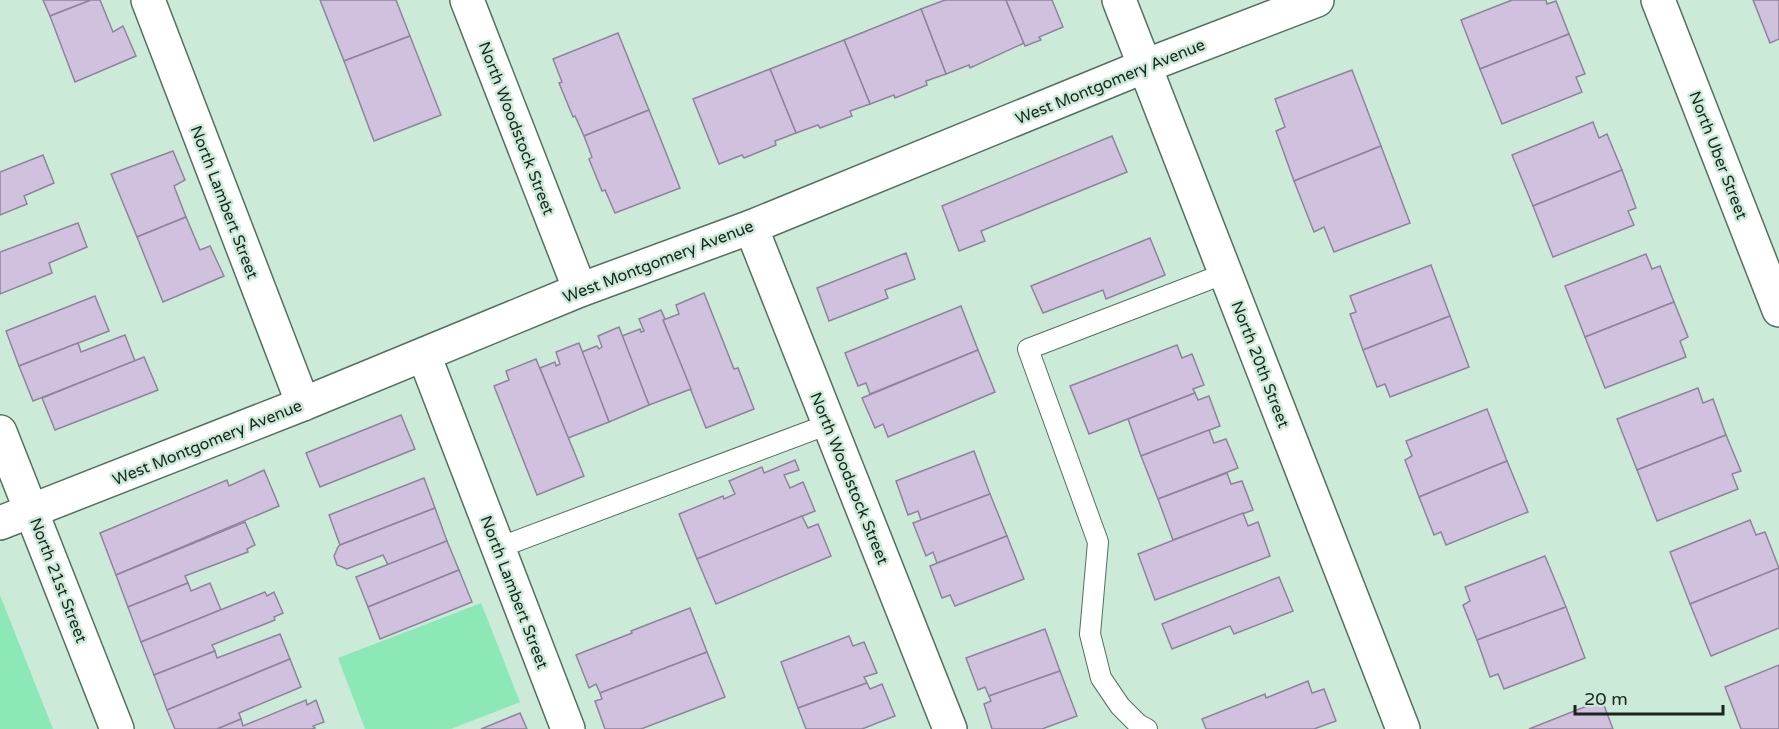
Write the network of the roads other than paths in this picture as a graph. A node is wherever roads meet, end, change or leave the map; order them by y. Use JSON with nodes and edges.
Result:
{"nodes":[{"id":1,"x":148,"y":0,"type":"edge"},
{"id":2,"x":467,"y":0,"type":"edge"},
{"id":3,"x":1119,"y":0,"type":"edge"},
{"id":4,"x":1317,"y":0,"type":"edge"},
{"id":5,"x":1658,"y":0,"type":"edge"},
{"id":6,"x":1145,"y":66,"type":"junction"},
{"id":7,"x":751,"y":226,"type":"junction"},
{"id":8,"x":1226,"y":273,"type":"junction"},
{"id":9,"x":580,"y":290,"type":"junction"},
{"id":10,"x":1779,"y":310,"type":"edge"},
{"id":11,"x":424,"y":355,"type":"junction"},
{"id":12,"x":303,"y":404,"type":"junction"},
{"id":13,"x":829,"y":424,"type":"junction"},
{"id":14,"x":0,"y":432,"type":"edge"},
{"id":15,"x":31,"y":511,"type":"junction"},
{"id":16,"x":0,"y":523,"type":"edge"},
{"id":17,"x":498,"y":548,"type":"junction"},
{"id":18,"x":117,"y":729,"type":"edge"},
{"id":19,"x":568,"y":729,"type":"edge"},
{"id":20,"x":950,"y":729,"type":"edge"},
{"id":21,"x":1147,"y":729,"type":"edge"},
{"id":22,"x":1403,"y":729,"type":"edge"}],
"edges":[{"from":1,"to":12,"type":"street","name":"North Lambert Street"},
{"from":2,"to":9,"type":"street","name":"North Woodstock Street"},
{"from":3,"to":6,"type":"street","name":"North 20th Street"},
{"from":4,"to":6,"type":"street","name":"West Montgomery Avenue"},
{"from":5,"to":10,"type":"street","name":"North Uber Street"},
{"from":6,"to":7,"type":"street","name":"West Montgomery Avenue"},
{"from":6,"to":8,"type":"street","name":"North 20th Street"},
{"from":7,"to":9,"type":"street","name":"West Montgomery Avenue"},
{"from":7,"to":13,"type":"street","name":"North Woodstock Street"},
{"from":8,"to":21,"type":"lane"},
{"from":8,"to":22,"type":"street","name":"North 20th Street"},
{"from":9,"to":11,"type":"street","name":"West Montgomery Avenue"},
{"from":11,"to":12,"type":"street","name":"West Montgomery Avenue"},
{"from":11,"to":17,"type":"street","name":"North Lambert Street"},
{"from":12,"to":15,"type":"street","name":"West Montgomery Avenue"},
{"from":13,"to":17,"type":"lane"},
{"from":13,"to":20,"type":"street","name":"North Woodstock Street"},
{"from":14,"to":15,"type":"street","name":"North 21st Street"},
{"from":15,"to":16,"type":"street","name":"West Montgomery Avenue"},
{"from":15,"to":18,"type":"street","name":"North 21st Street"},
{"from":17,"to":19,"type":"street","name":"North Lambert Street"}]}
